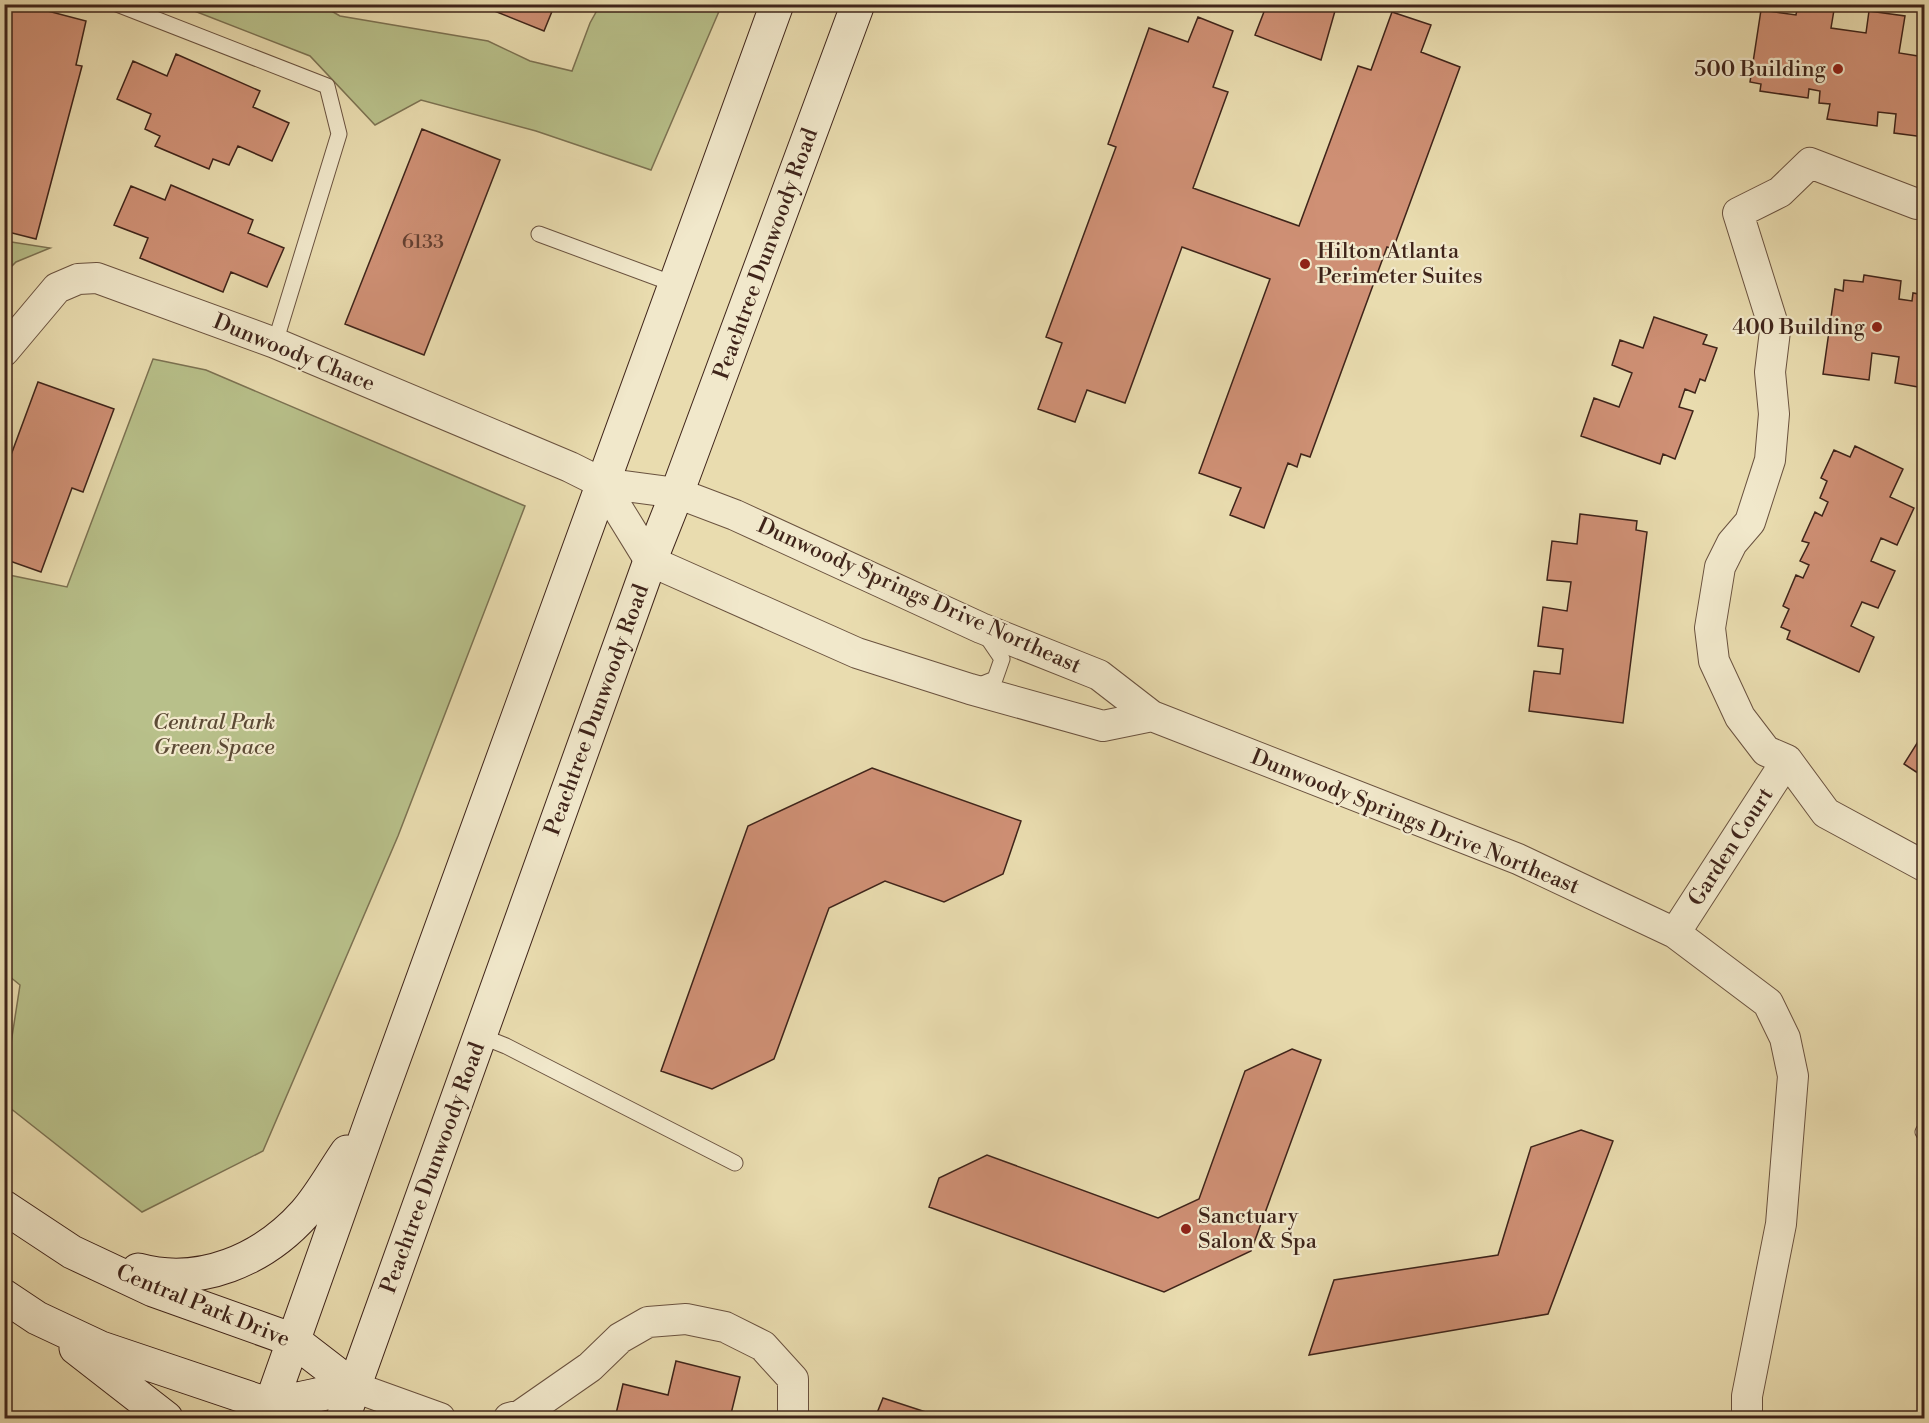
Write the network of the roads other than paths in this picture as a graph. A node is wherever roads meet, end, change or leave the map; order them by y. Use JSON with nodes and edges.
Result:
{"nodes":[{"id":1,"x":117,"y":4,"type":"edge"},
{"id":2,"x":858,"y":4,"type":"edge"},
{"id":3,"x":774,"y":5,"type":"edge"},
{"id":4,"x":1924,"y":204,"type":"edge"},
{"id":5,"x":538,"y":234,"type":"dead end"},
{"id":6,"x":674,"y":284,"type":"junction"},
{"id":7,"x":275,"y":342,"type":"junction"},
{"id":8,"x":4,"y":351,"type":"edge"},
{"id":9,"x":602,"y":483,"type":"junction"},
{"id":10,"x":677,"y":493,"type":"junction"},
{"id":11,"x":650,"y":561,"type":"junction"},
{"id":12,"x":981,"y":628,"type":"junction"},
{"id":13,"x":970,"y":689,"type":"junction"},
{"id":14,"x":1152,"y":716,"type":"junction"},
{"id":15,"x":1787,"y":760,"type":"junction"},
{"id":16,"x":1924,"y":866,"type":"edge"},
{"id":17,"x":1675,"y":933,"type":"junction"},
{"id":18,"x":481,"y":1036,"type":"junction"},
{"id":19,"x":372,"y":1116,"type":"junction"},
{"id":20,"x":735,"y":1163,"type":"dead end"},
{"id":21,"x":4,"y":1207,"type":"edge"},
{"id":22,"x":72,"y":1252,"type":"junction"},
{"id":23,"x":4,"y":1296,"type":"edge"},
{"id":24,"x":37,"y":1318,"type":"junction"},
{"id":25,"x":293,"y":1340,"type":"junction"},
{"id":26,"x":354,"y":1387,"type":"junction"},
{"id":27,"x":268,"y":1412,"type":"edge"},
{"id":28,"x":166,"y":1419,"type":"edge"},
{"id":29,"x":343,"y":1419,"type":"edge"},
{"id":30,"x":440,"y":1419,"type":"edge"},
{"id":31,"x":509,"y":1419,"type":"edge"},
{"id":32,"x":793,"y":1419,"type":"edge"},
{"id":33,"x":1747,"y":1419,"type":"edge"}],
"edges":[{"from":1,"to":7,"type":"lane"},
{"from":2,"to":10,"type":"main road","name":"Peachtree Dunwoody Road"},
{"from":3,"to":6,"type":"main road"},
{"from":4,"to":15,"type":"street"},
{"from":5,"to":6,"type":"lane"},
{"from":6,"to":9,"type":"main road"},
{"from":7,"to":8,"type":"street","name":"Dunwoody Chace"},
{"from":7,"to":9,"type":"street","name":"Dunwoody Chace"},
{"from":9,"to":10,"type":"street","name":"Dunwoody Chace"},
{"from":9,"to":11,"type":"street"},
{"from":9,"to":19,"type":"main road"},
{"from":10,"to":11,"type":"main road","name":"Peachtree Dunwoody Road"},
{"from":10,"to":12,"type":"street","name":"Dunwoody Springs Drive Northeast"},
{"from":11,"to":13,"type":"street"},
{"from":11,"to":18,"type":"main road","name":"Peachtree Dunwoody Road"},
{"from":12,"to":13,"type":"lane"},
{"from":12,"to":14,"type":"street","name":"Dunwoody Springs Drive Northeast"},
{"from":13,"to":14,"type":"street"},
{"from":14,"to":17,"type":"street","name":"Dunwoody Springs Drive Northeast"},
{"from":15,"to":16,"type":"street"},
{"from":15,"to":17,"type":"street","name":"Garden Court"},
{"from":17,"to":33,"type":"street","name":"Dunwoody Springs Drive Northeast"},
{"from":18,"to":20,"type":"lane"},
{"from":18,"to":26,"type":"main road","name":"Peachtree Dunwoody Road"},
{"from":19,"to":22,"type":"main road"},
{"from":19,"to":25,"type":"main road"},
{"from":21,"to":22,"type":"main road","name":"Central Park Drive"},
{"from":22,"to":25,"type":"main road","name":"Central Park Drive"},
{"from":23,"to":24,"type":"main road"},
{"from":24,"to":27,"type":"main road"},
{"from":24,"to":28,"type":"main road"},
{"from":25,"to":26,"type":"main road","name":"Central Park Drive"},
{"from":25,"to":27,"type":"main road"},
{"from":26,"to":27,"type":"main road"},
{"from":26,"to":29,"type":"main road","name":"Peachtree Dunwoody Road"},
{"from":26,"to":30,"type":"street"},
{"from":31,"to":32,"type":"street"}]}
